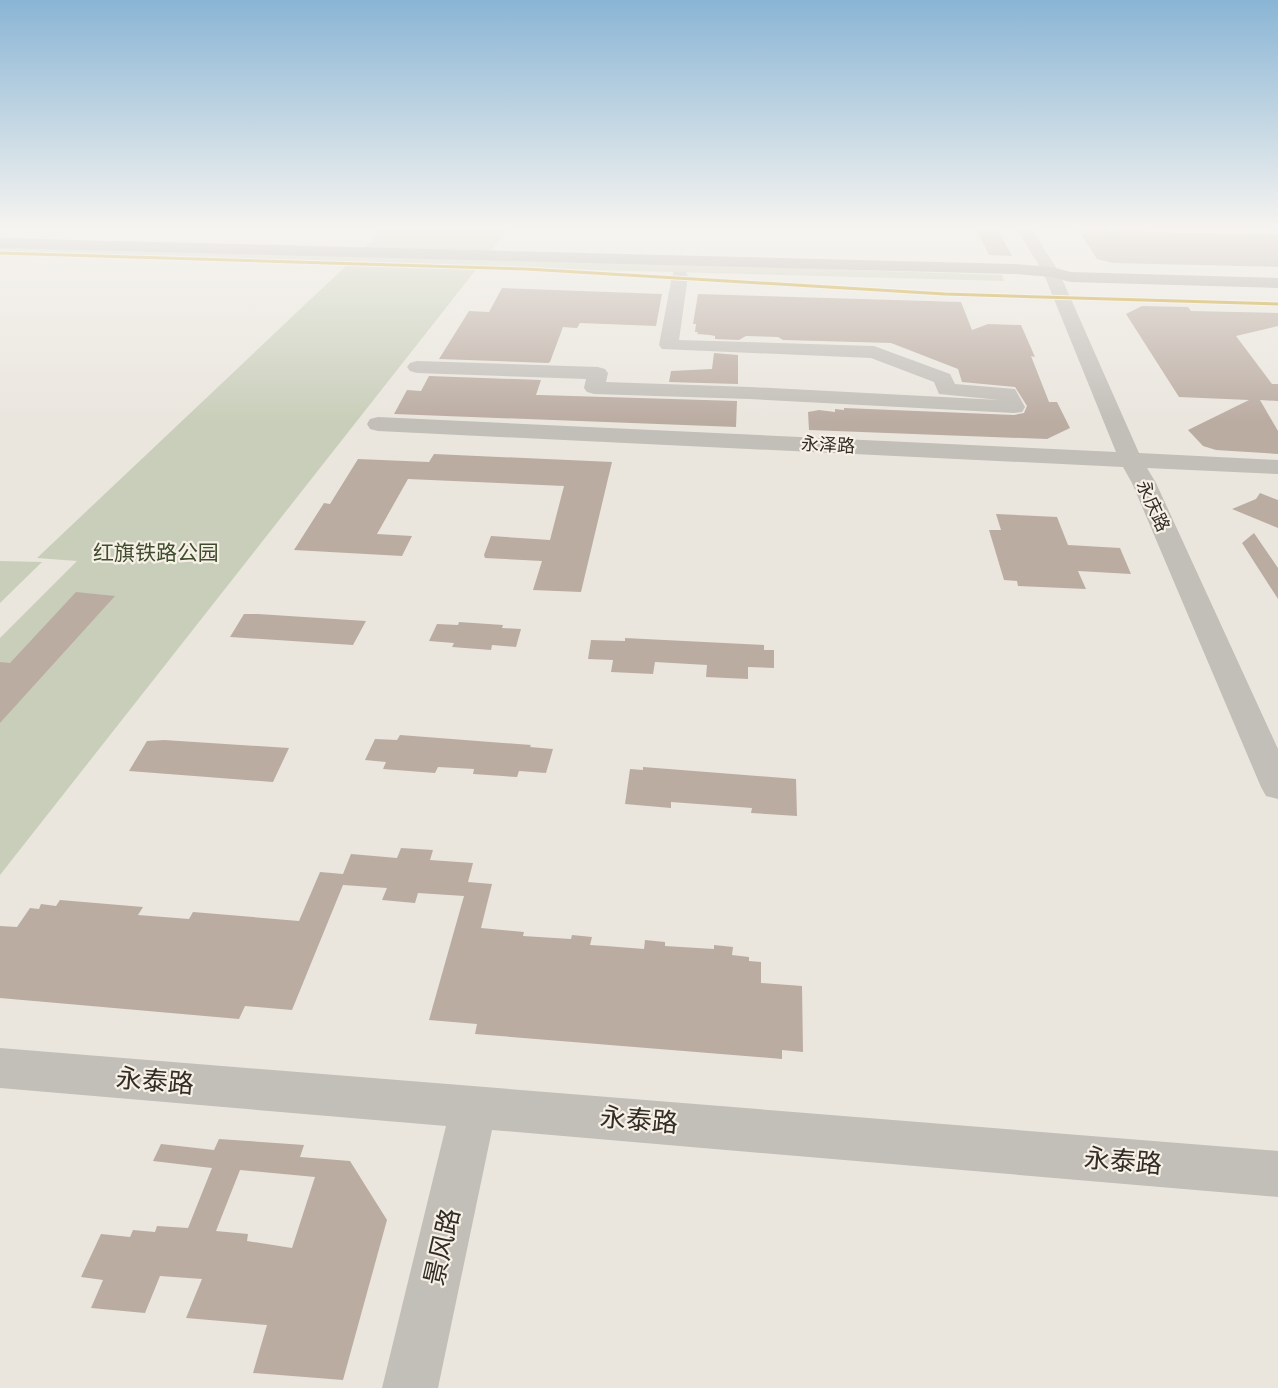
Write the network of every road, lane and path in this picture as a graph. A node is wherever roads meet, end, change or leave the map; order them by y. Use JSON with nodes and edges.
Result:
{"nodes":[{"id":1,"x":677,"y":293,"type":"edge"},
{"id":2,"x":1067,"y":293,"type":"edge"},
{"id":3,"x":417,"y":367,"type":"dead end"},
{"id":4,"x":378,"y":424,"type":"dead end"},
{"id":5,"x":1142,"y":460,"type":"junction"},
{"id":6,"x":1278,"y":467,"type":"edge"},
{"id":7,"x":1278,"y":749,"type":"edge"},
{"id":8,"x":1278,"y":787,"type":"edge"},
{"id":9,"x":0,"y":1068,"type":"edge"},
{"id":10,"x":474,"y":1107,"type":"junction"},
{"id":11,"x":1278,"y":1174,"type":"edge"},
{"id":12,"x":410,"y":1388,"type":"edge"}],
"edges":[{"from":1,"to":3,"type":"street"},
{"from":2,"to":5,"type":"street","name":"永庆路"},
{"from":4,"to":5,"type":"street","name":"永泽路"},
{"from":5,"to":6,"type":"street","name":"永泽路"},
{"from":5,"to":7,"type":"street","name":"永庆路"},
{"from":5,"to":8,"type":"street","name":"永庆路"},
{"from":9,"to":10,"type":"street","name":"永泰路"},
{"from":10,"to":11,"type":"street","name":"永泰路"},
{"from":10,"to":12,"type":"street","name":"景风路"}]}
